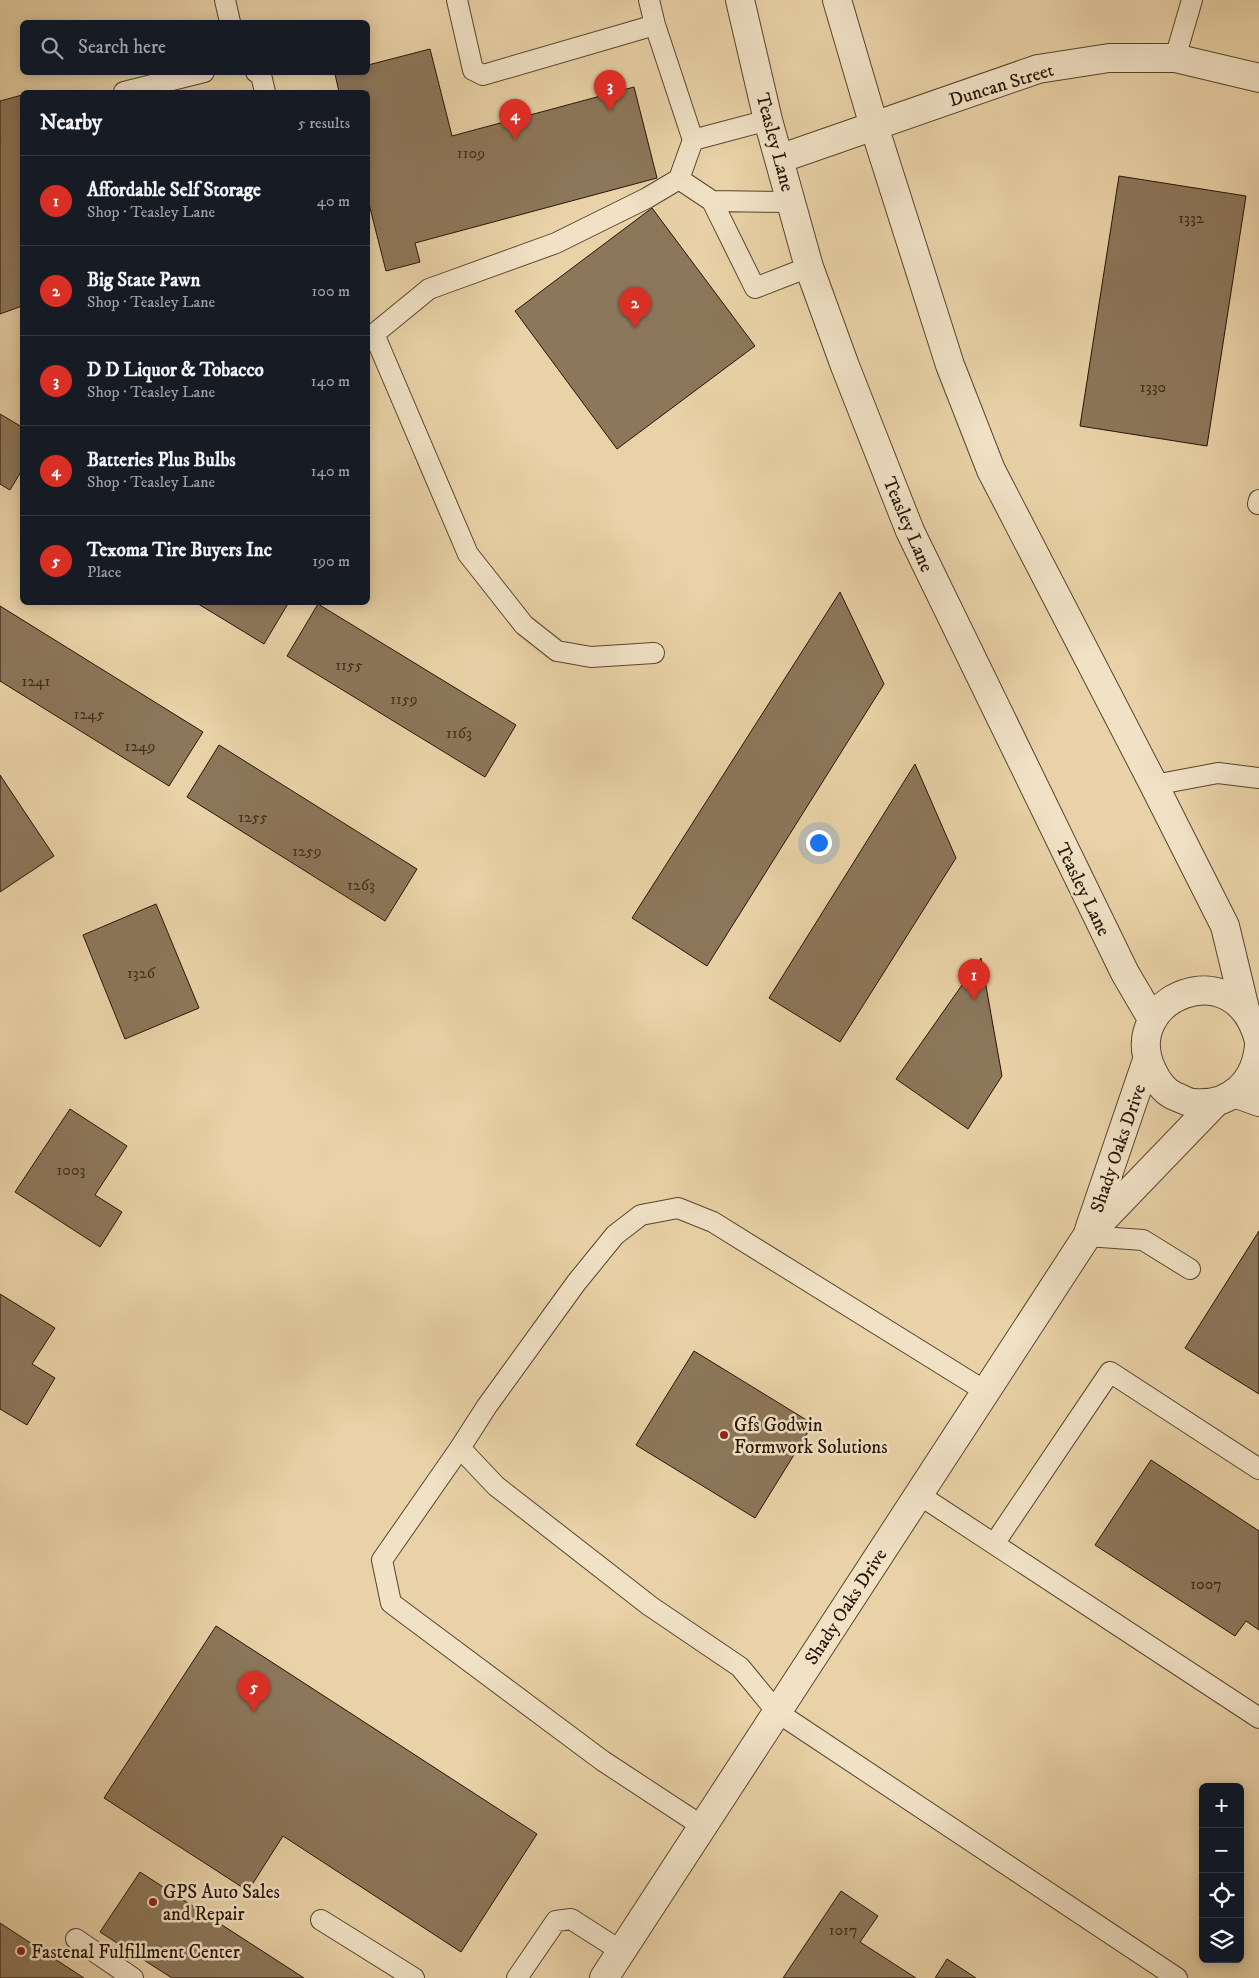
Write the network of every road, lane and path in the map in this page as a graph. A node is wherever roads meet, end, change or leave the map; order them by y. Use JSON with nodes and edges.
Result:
{"nodes":[{"id":1,"x":225,"y":0,"type":"edge"},
{"id":2,"x":457,"y":0,"type":"edge"},
{"id":3,"x":649,"y":0,"type":"edge"},
{"id":4,"x":740,"y":0,"type":"edge"},
{"id":5,"x":837,"y":0,"type":"edge"},
{"id":6,"x":1190,"y":1,"type":"edge"},
{"id":7,"x":230,"y":20,"type":"edge"},
{"id":8,"x":655,"y":26,"type":"junction"},
{"id":9,"x":1175,"y":58,"type":"junction"},
{"id":10,"x":192,"y":75,"type":"edge"},
{"id":11,"x":261,"y":75,"type":"edge"},
{"id":12,"x":1259,"y":78,"type":"edge"},
{"id":13,"x":132,"y":90,"type":"edge"},
{"id":14,"x":265,"y":90,"type":"edge"},
{"id":15,"x":768,"y":120,"type":"junction"},
{"id":16,"x":874,"y":126,"type":"junction"},
{"id":17,"x":693,"y":140,"type":"junction"},
{"id":18,"x":779,"y":160,"type":"junction"},
{"id":19,"x":680,"y":179,"type":"junction"},
{"id":20,"x":712,"y":201,"type":"junction"},
{"id":21,"x":792,"y":202,"type":"junction"},
{"id":22,"x":809,"y":267,"type":"junction"},
{"id":23,"x":654,"y":653,"type":"dead end"},
{"id":24,"x":1259,"y":778,"type":"edge"},
{"id":25,"x":1154,"y":785,"type":"junction"},
{"id":26,"x":1152,"y":1019,"type":"junction"},
{"id":27,"x":1255,"y":1029,"type":"edge"},
{"id":28,"x":1147,"y":1060,"type":"junction"},
{"id":29,"x":1236,"y":1099,"type":"edge"},
{"id":30,"x":1087,"y":1236,"type":"junction"},
{"id":31,"x":1190,"y":1269,"type":"dead end"},
{"id":32,"x":985,"y":1391,"type":"junction"},
{"id":33,"x":460,"y":1448,"type":"junction"},
{"id":34,"x":1259,"y":1469,"type":"edge"},
{"id":35,"x":918,"y":1494,"type":"junction"},
{"id":36,"x":994,"y":1544,"type":"junction"},
{"id":37,"x":777,"y":1712,"type":"junction"},
{"id":38,"x":1259,"y":1718,"type":"edge"},
{"id":39,"x":702,"y":1826,"type":"junction"},
{"id":40,"x":321,"y":1920,"type":"dead end"},
{"id":41,"x":76,"y":1940,"type":"dead end"},
{"id":42,"x":622,"y":1951,"type":"junction"},
{"id":43,"x":133,"y":1978,"type":"edge"},
{"id":44,"x":414,"y":1978,"type":"edge"},
{"id":45,"x":517,"y":1978,"type":"edge"},
{"id":46,"x":604,"y":1978,"type":"edge"},
{"id":47,"x":1177,"y":1978,"type":"edge"}],
"edges":[{"from":1,"to":7,"type":"lane"},
{"from":2,"to":8,"type":"lane"},
{"from":3,"to":8,"type":"lane"},
{"from":4,"to":15,"type":"street","name":"Teasley Lane"},
{"from":5,"to":16,"type":"street"},
{"from":6,"to":9,"type":"lane"},
{"from":8,"to":17,"type":"lane"},
{"from":9,"to":12,"type":"street","name":"Duncan Street"},
{"from":9,"to":16,"type":"street","name":"Duncan Street"},
{"from":10,"to":13,"type":"lane"},
{"from":11,"to":14,"type":"lane"},
{"from":15,"to":17,"type":"lane"},
{"from":15,"to":18,"type":"street","name":"Teasley Lane"},
{"from":16,"to":18,"type":"street","name":"Duncan Street"},
{"from":16,"to":25,"type":"street"},
{"from":17,"to":19,"type":"lane"},
{"from":18,"to":21,"type":"street","name":"Teasley Lane"},
{"from":19,"to":20,"type":"lane"},
{"from":19,"to":23,"type":"lane"},
{"from":20,"to":21,"type":"lane"},
{"from":20,"to":22,"type":"lane"},
{"from":21,"to":22,"type":"street","name":"Teasley Lane"},
{"from":22,"to":26,"type":"street","name":"Teasley Lane"},
{"from":24,"to":25,"type":"lane"},
{"from":25,"to":27,"type":"street"},
{"from":26,"to":27,"type":"street"},
{"from":26,"to":28,"type":"street"},
{"from":27,"to":29,"type":"street"},
{"from":28,"to":29,"type":"street"},
{"from":28,"to":30,"type":"street","name":"Shady Oaks Drive"},
{"from":29,"to":30,"type":"street","name":"Shady Oaks Drive"},
{"from":30,"to":31,"type":"lane"},
{"from":30,"to":32,"type":"street","name":"Shady Oaks Drive"},
{"from":32,"to":33,"type":"lane"},
{"from":32,"to":35,"type":"street","name":"Shady Oaks Drive"},
{"from":33,"to":37,"type":"lane"},
{"from":33,"to":39,"type":"lane"},
{"from":34,"to":36,"type":"lane"},
{"from":35,"to":36,"type":"lane"},
{"from":35,"to":37,"type":"street","name":"Shady Oaks Drive"},
{"from":36,"to":38,"type":"lane"},
{"from":37,"to":39,"type":"street","name":"Shady Oaks Drive"},
{"from":37,"to":47,"type":"lane"},
{"from":39,"to":42,"type":"street","name":"Shady Oaks Drive"},
{"from":40,"to":44,"type":"lane"},
{"from":41,"to":43,"type":"lane"},
{"from":42,"to":45,"type":"lane"},
{"from":42,"to":46,"type":"street","name":"Shady Oaks Drive"}]}
